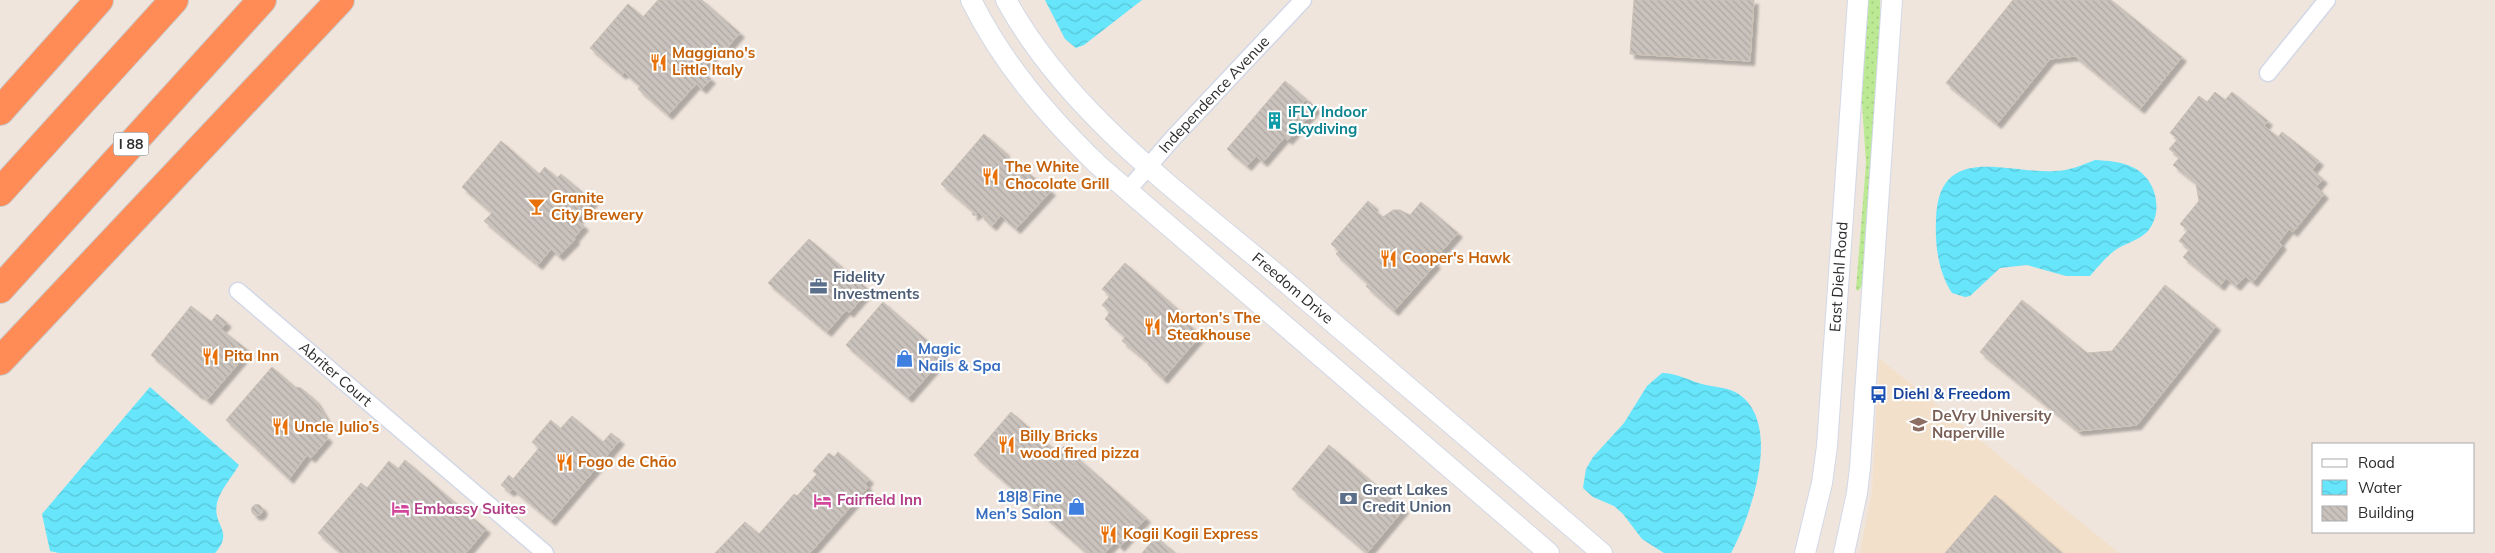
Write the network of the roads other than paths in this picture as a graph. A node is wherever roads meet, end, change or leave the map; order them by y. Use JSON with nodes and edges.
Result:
{"nodes":[{"id":1,"x":99,"y":0,"type":"edge"},
{"id":2,"x":174,"y":0,"type":"edge"},
{"id":3,"x":262,"y":0,"type":"edge"},
{"id":4,"x":340,"y":0,"type":"edge"},
{"id":5,"x":971,"y":0,"type":"edge"},
{"id":6,"x":1006,"y":0,"type":"edge"},
{"id":7,"x":1303,"y":0,"type":"edge"},
{"id":8,"x":1858,"y":0,"type":"edge"},
{"id":9,"x":1892,"y":0,"type":"edge"},
{"id":10,"x":2327,"y":0,"type":"edge"},
{"id":11,"x":2268,"y":73,"type":"dead end"},
{"id":12,"x":0,"y":110,"type":"edge"},
{"id":13,"x":1149,"y":167,"type":"junction"},
{"id":14,"x":1127,"y":191,"type":"junction"},
{"id":15,"x":0,"y":192,"type":"edge"},
{"id":16,"x":0,"y":289,"type":"edge"},
{"id":17,"x":238,"y":291,"type":"dead end"},
{"id":18,"x":0,"y":361,"type":"edge"},
{"id":19,"x":545,"y":553,"type":"edge"},
{"id":20,"x":1549,"y":553,"type":"edge"},
{"id":21,"x":1602,"y":553,"type":"edge"},
{"id":22,"x":1805,"y":553,"type":"edge"},
{"id":23,"x":1844,"y":553,"type":"edge"}],
"edges":[{"from":1,"to":12,"type":"highway"},
{"from":2,"to":15,"type":"highway"},
{"from":3,"to":16,"type":"highway","number":"I 88"},
{"from":4,"to":18,"type":"highway"},
{"from":5,"to":14,"type":"street"},
{"from":6,"to":13,"type":"street","name":"Freedom Drive"},
{"from":7,"to":13,"type":"street","name":"Independence Avenue"},
{"from":8,"to":22,"type":"street","name":"East Diehl Road"},
{"from":9,"to":23,"type":"street"},
{"from":10,"to":11,"type":"street"},
{"from":13,"to":14,"type":"street","name":"Independence Avenue"},
{"from":13,"to":21,"type":"street","name":"Freedom Drive"},
{"from":14,"to":20,"type":"street"},
{"from":17,"to":19,"type":"street","name":"Abriter Court"}]}
